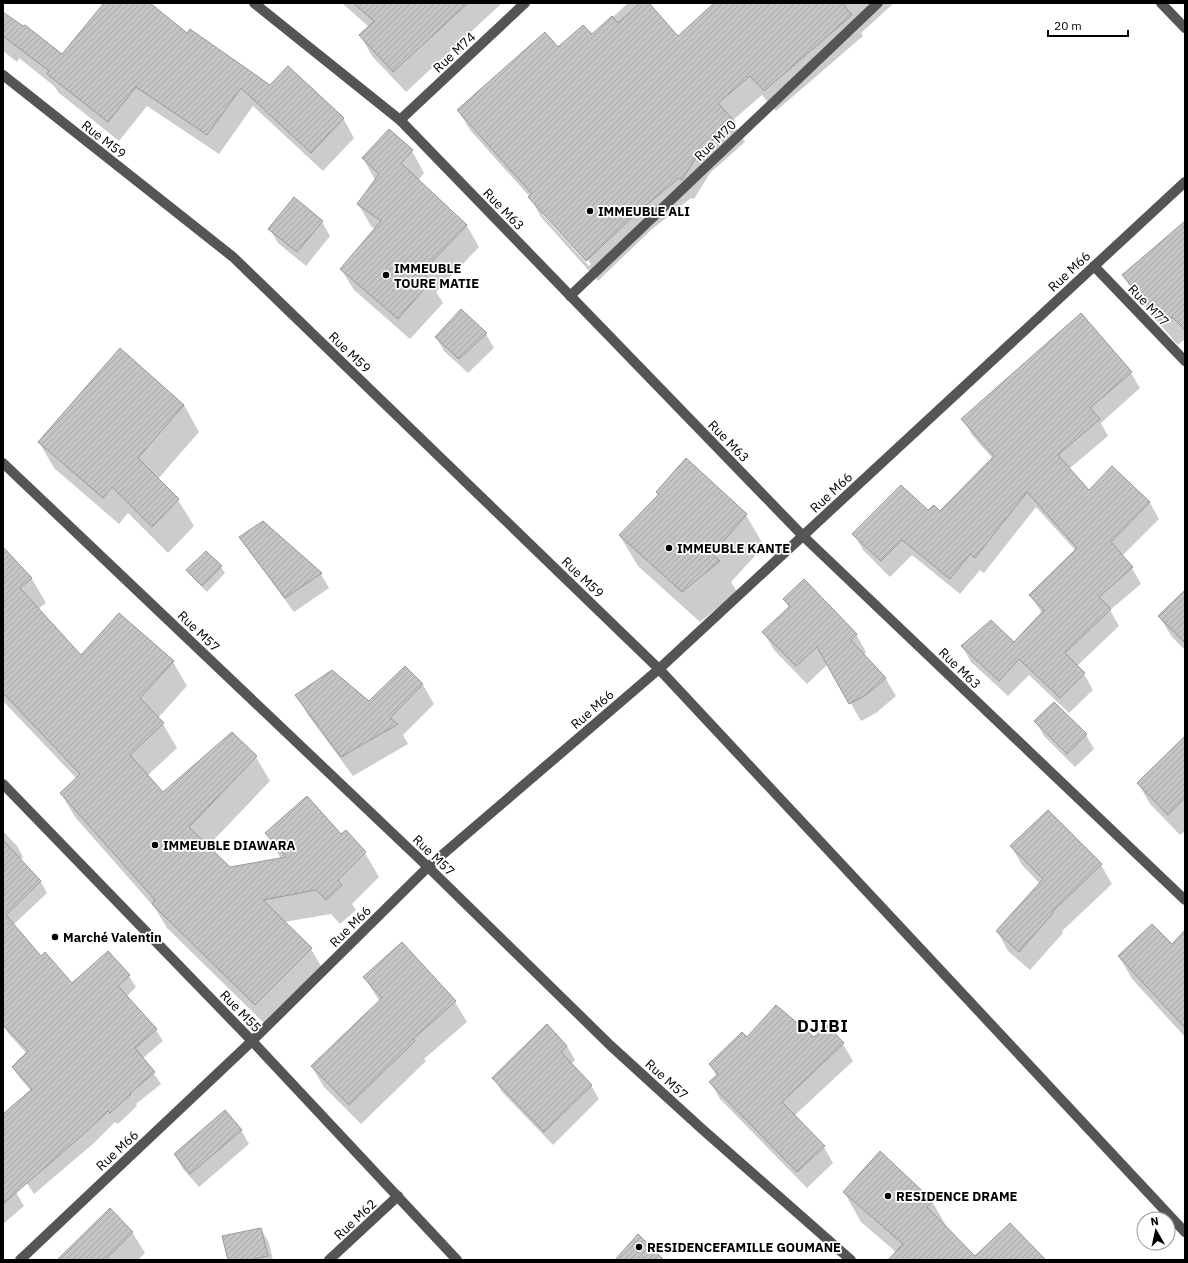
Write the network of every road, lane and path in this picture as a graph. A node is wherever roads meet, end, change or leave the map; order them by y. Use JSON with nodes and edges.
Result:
{"nodes":[{"id":1,"x":254,"y":3,"type":"edge"},
{"id":2,"x":525,"y":3,"type":"edge"},
{"id":3,"x":878,"y":3,"type":"edge"},
{"id":4,"x":1161,"y":3,"type":"edge"},
{"id":5,"x":1185,"y":28,"type":"edge"},
{"id":6,"x":3,"y":75,"type":"edge"},
{"id":7,"x":400,"y":120,"type":"junction"},
{"id":8,"x":1185,"y":182,"type":"edge"},
{"id":9,"x":1094,"y":266,"type":"junction"},
{"id":10,"x":570,"y":296,"type":"junction"},
{"id":11,"x":1185,"y":361,"type":"edge"},
{"id":12,"x":3,"y":463,"type":"edge"},
{"id":13,"x":803,"y":536,"type":"junction"},
{"id":14,"x":659,"y":669,"type":"junction"},
{"id":15,"x":3,"y":784,"type":"edge"},
{"id":16,"x":428,"y":867,"type":"junction"},
{"id":17,"x":1185,"y":900,"type":"edge"},
{"id":18,"x":252,"y":1041,"type":"junction"},
{"id":19,"x":398,"y":1196,"type":"junction"},
{"id":20,"x":1185,"y":1232,"type":"edge"},
{"id":21,"x":20,"y":1260,"type":"edge"},
{"id":22,"x":329,"y":1260,"type":"edge"},
{"id":23,"x":457,"y":1260,"type":"edge"},
{"id":24,"x":851,"y":1260,"type":"edge"}],
"edges":[{"from":1,"to":7,"type":"street","name":"Rue M63"},
{"from":2,"to":7,"type":"street","name":"Rue M74"},
{"from":3,"to":10,"type":"street","name":"Rue M70"},
{"from":4,"to":5,"type":"street"},
{"from":6,"to":14,"type":"street","name":"Rue M59"},
{"from":7,"to":10,"type":"street","name":"Rue M63"},
{"from":8,"to":9,"type":"street","name":"Rue M66"},
{"from":9,"to":11,"type":"street","name":"Rue M77"},
{"from":9,"to":13,"type":"street","name":"Rue M66"},
{"from":10,"to":13,"type":"street","name":"Rue M63"},
{"from":12,"to":16,"type":"street","name":"Rue M57"},
{"from":13,"to":14,"type":"street","name":"Rue M66"},
{"from":13,"to":17,"type":"street","name":"Rue M63"},
{"from":14,"to":16,"type":"street","name":"Rue M66"},
{"from":14,"to":20,"type":"street","name":"Rue M59"},
{"from":15,"to":18,"type":"street","name":"Rue M55"},
{"from":16,"to":18,"type":"street","name":"Rue M66"},
{"from":16,"to":24,"type":"street","name":"Rue M57"},
{"from":18,"to":19,"type":"street","name":"Rue M55"},
{"from":18,"to":21,"type":"street","name":"Rue M66"},
{"from":19,"to":22,"type":"street","name":"Rue M62"},
{"from":19,"to":23,"type":"street","name":"Rue M55"}]}
